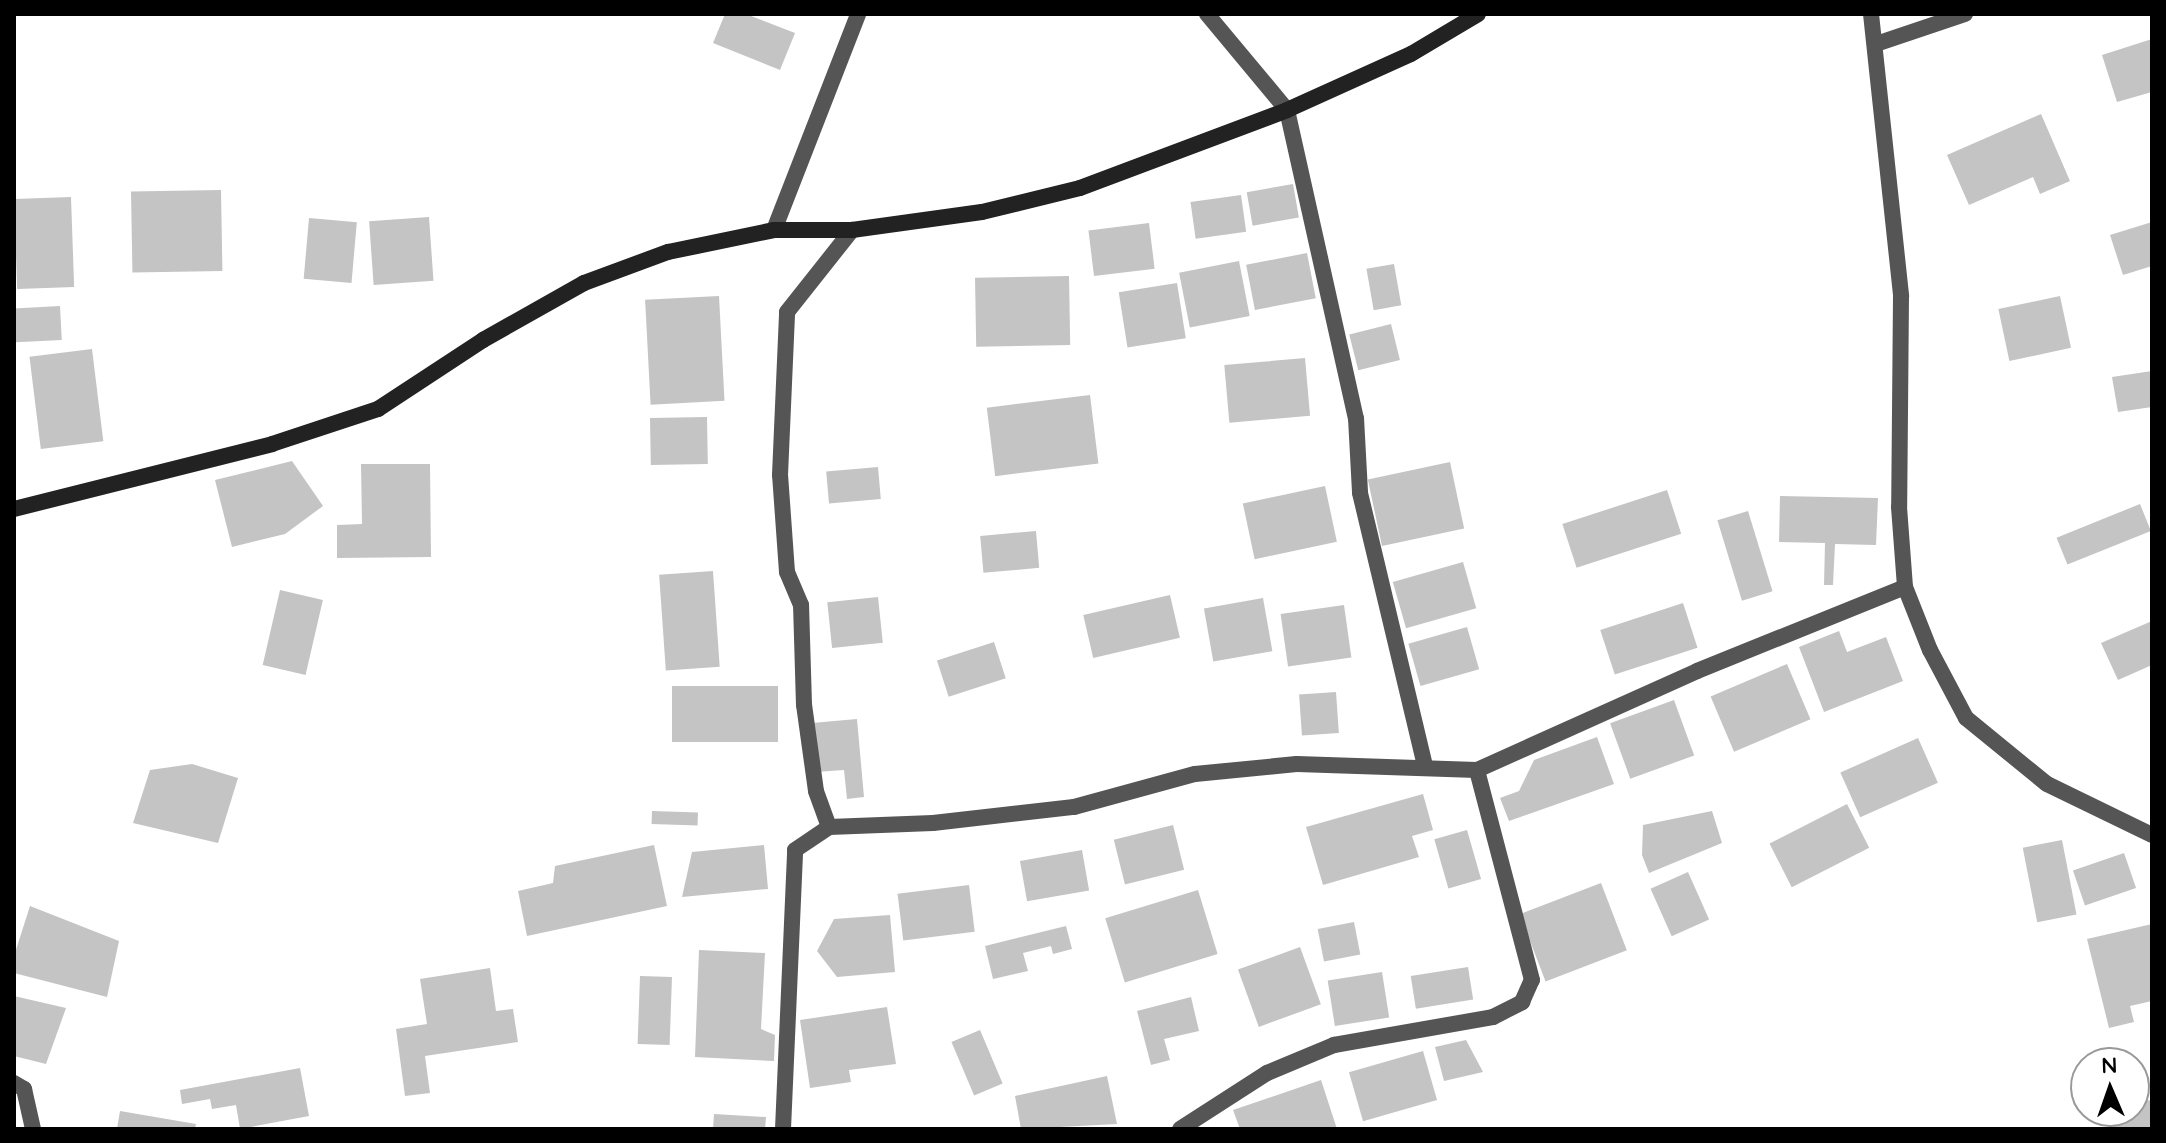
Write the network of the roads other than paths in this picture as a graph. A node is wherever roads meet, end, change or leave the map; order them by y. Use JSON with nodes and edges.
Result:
{"nodes":[{"id":1,"x":858,"y":14,"type":"edge"},
{"id":2,"x":1207,"y":14,"type":"edge"},
{"id":3,"x":1478,"y":14,"type":"edge"},
{"id":4,"x":1871,"y":14,"type":"edge"},
{"id":5,"x":1965,"y":14,"type":"edge"},
{"id":6,"x":1876,"y":44,"type":"junction"},
{"id":7,"x":1287,"y":110,"type":"junction"},
{"id":8,"x":774,"y":230,"type":"junction"},
{"id":9,"x":852,"y":230,"type":"junction"},
{"id":10,"x":14,"y":509,"type":"edge"},
{"id":11,"x":1905,"y":587,"type":"junction"},
{"id":12,"x":1425,"y":766,"type":"junction"},
{"id":13,"x":1477,"y":770,"type":"junction"},
{"id":14,"x":829,"y":827,"type":"junction"},
{"id":15,"x":2152,"y":835,"type":"edge"},
{"id":16,"x":14,"y":1083,"type":"edge"},
{"id":17,"x":33,"y":1129,"type":"edge"},
{"id":18,"x":783,"y":1129,"type":"edge"},
{"id":19,"x":1180,"y":1129,"type":"edge"}],
"edges":[{"from":1,"to":8,"type":"street"},
{"from":2,"to":7,"type":"street"},
{"from":3,"to":7,"type":"street"},
{"from":4,"to":6,"type":"street"},
{"from":5,"to":6,"type":"street"},
{"from":6,"to":11,"type":"street"},
{"from":7,"to":9,"type":"street"},
{"from":7,"to":12,"type":"street"},
{"from":8,"to":9,"type":"street"},
{"from":8,"to":10,"type":"street"},
{"from":9,"to":14,"type":"street"},
{"from":11,"to":13,"type":"street"},
{"from":11,"to":15,"type":"street"},
{"from":12,"to":13,"type":"street"},
{"from":12,"to":14,"type":"street"},
{"from":13,"to":19,"type":"street"},
{"from":14,"to":18,"type":"street"},
{"from":16,"to":17,"type":"street"}]}
